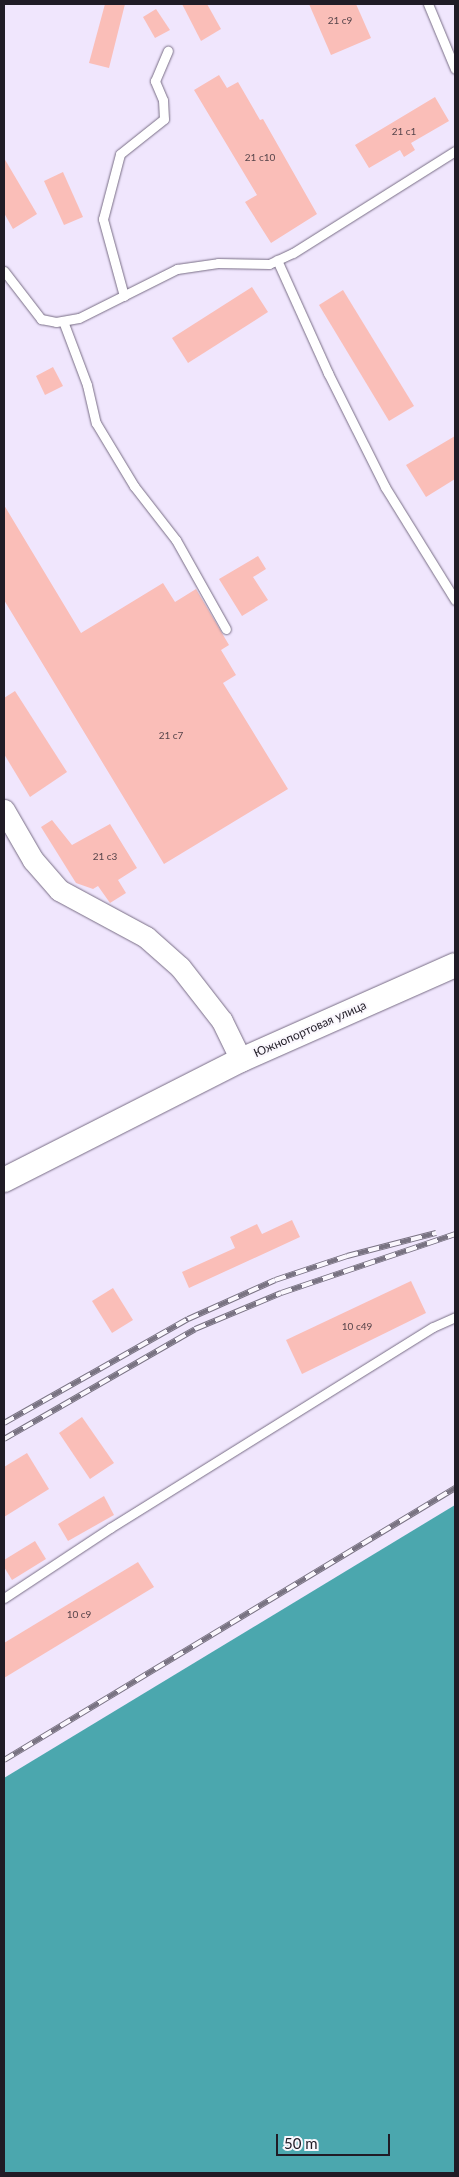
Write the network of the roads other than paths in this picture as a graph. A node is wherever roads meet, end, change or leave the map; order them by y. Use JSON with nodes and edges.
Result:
{"nodes":[{"id":1,"x":428,"y":4,"type":"edge"},
{"id":2,"x":168,"y":51,"type":"dead end"},
{"id":3,"x":455,"y":69,"type":"edge"},
{"id":4,"x":455,"y":151,"type":"edge"},
{"id":5,"x":277,"y":260,"type":"junction"},
{"id":6,"x":4,"y":271,"type":"edge"},
{"id":7,"x":124,"y":296,"type":"junction"},
{"id":8,"x":63,"y":321,"type":"junction"},
{"id":9,"x":455,"y":600,"type":"edge"},
{"id":10,"x":226,"y":629,"type":"dead end"},
{"id":11,"x":4,"y":810,"type":"edge"},
{"id":12,"x":455,"y":965,"type":"edge"},
{"id":13,"x":241,"y":1060,"type":"junction"},
{"id":14,"x":4,"y":1180,"type":"edge"},
{"id":15,"x":455,"y":1317,"type":"edge"},
{"id":16,"x":4,"y":1598,"type":"edge"}],
"edges":[{"from":1,"to":3,"type":"lane"},
{"from":2,"to":7,"type":"lane"},
{"from":4,"to":5,"type":"lane"},
{"from":5,"to":7,"type":"lane"},
{"from":5,"to":9,"type":"lane"},
{"from":6,"to":8,"type":"lane"},
{"from":7,"to":8,"type":"lane"},
{"from":8,"to":10,"type":"lane"},
{"from":11,"to":13,"type":"street","name":"Южнопортовая улица"},
{"from":12,"to":13,"type":"main road","name":"Южнопортовая улица"},
{"from":13,"to":14,"type":"main road"},
{"from":15,"to":16,"type":"lane"}]}
